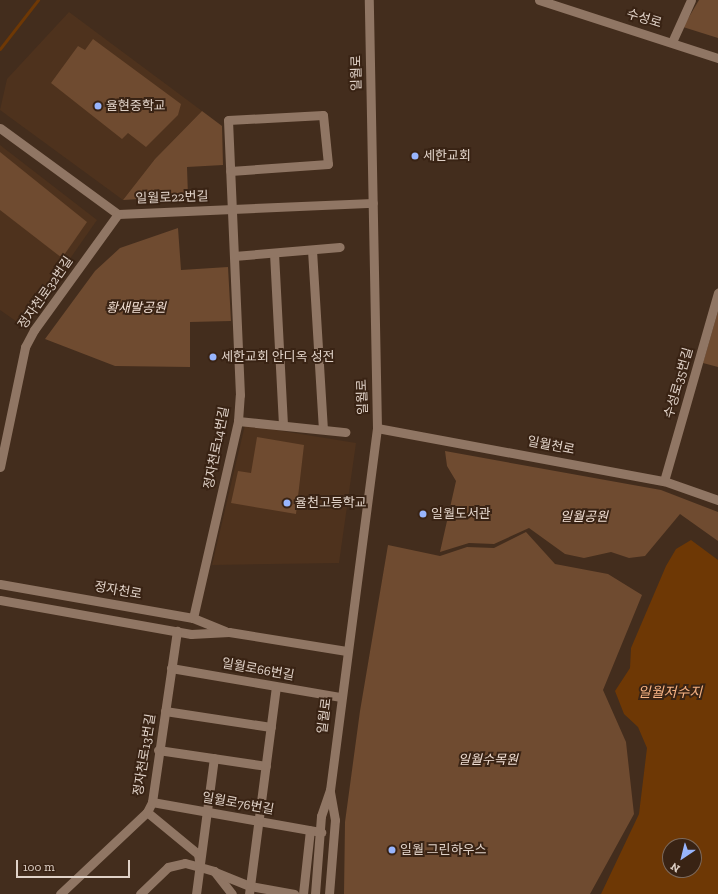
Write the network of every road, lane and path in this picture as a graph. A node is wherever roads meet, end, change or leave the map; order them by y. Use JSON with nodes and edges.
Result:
{"nodes":[{"id":1,"x":369,"y":0,"type":"edge"},
{"id":2,"x":538,"y":0,"type":"edge"},
{"id":3,"x":691,"y":0,"type":"edge"},
{"id":4,"x":672,"y":42,"type":"junction"},
{"id":5,"x":718,"y":58,"type":"edge"},
{"id":6,"x":0,"y":128,"type":"edge"},
{"id":7,"x":230,"y":171,"type":"junction"},
{"id":8,"x":373,"y":203,"type":"junction"},
{"id":9,"x":232,"y":209,"type":"junction"},
{"id":10,"x":118,"y":214,"type":"junction"},
{"id":11,"x":340,"y":247,"type":"dead end"},
{"id":12,"x":312,"y":250,"type":"junction"},
{"id":13,"x":274,"y":253,"type":"junction"},
{"id":14,"x":234,"y":256,"type":"junction"},
{"id":15,"x":718,"y":293,"type":"edge"},
{"id":16,"x":238,"y":421,"type":"junction"},
{"id":17,"x":283,"y":425,"type":"junction"},
{"id":18,"x":377,"y":428,"type":"junction"},
{"id":19,"x":322,"y":430,"type":"junction"},
{"id":20,"x":345,"y":432,"type":"dead end"},
{"id":21,"x":0,"y":467,"type":"edge"},
{"id":22,"x":664,"y":481,"type":"junction"},
{"id":23,"x":718,"y":500,"type":"edge"},
{"id":24,"x":0,"y":584,"type":"edge"},
{"id":25,"x":0,"y":600,"type":"edge"},
{"id":26,"x":193,"y":618,"type":"junction"},
{"id":27,"x":176,"y":632,"type":"junction"},
{"id":28,"x":229,"y":632,"type":"junction"},
{"id":29,"x":346,"y":651,"type":"junction"},
{"id":30,"x":171,"y":668,"type":"junction"},
{"id":31,"x":276,"y":687,"type":"junction"},
{"id":32,"x":340,"y":697,"type":"junction"},
{"id":33,"x":165,"y":711,"type":"junction"},
{"id":34,"x":271,"y":727,"type":"junction"},
{"id":35,"x":158,"y":750,"type":"junction"},
{"id":36,"x":214,"y":758,"type":"junction"},
{"id":37,"x":266,"y":766,"type":"junction"},
{"id":38,"x":330,"y":790,"type":"junction"},
{"id":39,"x":152,"y":802,"type":"junction"},
{"id":40,"x":147,"y":812,"type":"junction"},
{"id":41,"x":208,"y":812,"type":"junction"},
{"id":42,"x":259,"y":820,"type":"junction"},
{"id":43,"x":310,"y":830,"type":"junction"},
{"id":44,"x":321,"y":832,"type":"junction"},
{"id":45,"x":200,"y":867,"type":"junction"},
{"id":46,"x":214,"y":871,"type":"junction"},
{"id":47,"x":250,"y":890,"type":"edge"},
{"id":48,"x":60,"y":894,"type":"edge"},
{"id":49,"x":140,"y":894,"type":"edge"},
{"id":50,"x":196,"y":894,"type":"edge"},
{"id":51,"x":232,"y":894,"type":"edge"},
{"id":52,"x":294,"y":894,"type":"edge"},
{"id":53,"x":303,"y":894,"type":"edge"},
{"id":54,"x":315,"y":894,"type":"edge"},
{"id":55,"x":329,"y":894,"type":"edge"}],
"edges":[{"from":1,"to":8,"type":"street","name":"일월로"},
{"from":2,"to":4,"type":"street","name":"수성로"},
{"from":3,"to":4,"type":"street"},
{"from":4,"to":5,"type":"street","name":"수성로"},
{"from":6,"to":10,"type":"street","name":"일월로22번길"},
{"from":7,"to":7,"type":"street","name":"정자천로14번길"},
{"from":7,"to":9,"type":"street","name":"정자천로14번길"},
{"from":8,"to":9,"type":"street","name":"일월로22번길"},
{"from":8,"to":18,"type":"street","name":"일월로"},
{"from":9,"to":10,"type":"street","name":"일월로22번길"},
{"from":9,"to":14,"type":"street","name":"정자천로14번길"},
{"from":10,"to":21,"type":"street","name":"정자천로32번길"},
{"from":11,"to":12,"type":"street"},
{"from":12,"to":13,"type":"street"},
{"from":12,"to":19,"type":"street"},
{"from":13,"to":14,"type":"street"},
{"from":13,"to":17,"type":"street"},
{"from":14,"to":16,"type":"street","name":"정자천로14번길"},
{"from":15,"to":22,"type":"street","name":"수성로35번길"},
{"from":16,"to":17,"type":"street"},
{"from":16,"to":26,"type":"street","name":"정자천로14번길"},
{"from":17,"to":19,"type":"street"},
{"from":18,"to":22,"type":"street","name":"일월천로"},
{"from":18,"to":29,"type":"street","name":"일월로"},
{"from":19,"to":20,"type":"street"},
{"from":22,"to":23,"type":"street","name":"일월천로"},
{"from":24,"to":26,"type":"street","name":"정자천로"},
{"from":25,"to":27,"type":"street","name":"정자천로"},
{"from":26,"to":28,"type":"street","name":"정자천로"},
{"from":27,"to":28,"type":"street","name":"정자천로"},
{"from":27,"to":30,"type":"street","name":"정자천로13번길"},
{"from":28,"to":29,"type":"street","name":"정자천로"},
{"from":29,"to":32,"type":"street","name":"일월로"},
{"from":30,"to":31,"type":"street","name":"일월로66번길"},
{"from":30,"to":33,"type":"street","name":"정자천로13번길"},
{"from":31,"to":32,"type":"street","name":"일월로66번길"},
{"from":31,"to":34,"type":"street"},
{"from":32,"to":38,"type":"street","name":"일월로"},
{"from":33,"to":34,"type":"street"},
{"from":33,"to":35,"type":"street","name":"정자천로13번길"},
{"from":34,"to":37,"type":"street"},
{"from":35,"to":36,"type":"street"},
{"from":35,"to":39,"type":"street","name":"정자천로13번길"},
{"from":36,"to":37,"type":"street"},
{"from":36,"to":41,"type":"street"},
{"from":37,"to":42,"type":"street"},
{"from":38,"to":44,"type":"street","name":"일월로"},
{"from":38,"to":55,"type":"street","name":"일월로"},
{"from":39,"to":40,"type":"street","name":"정자천로13번길"},
{"from":39,"to":41,"type":"street","name":"일월로76번길"},
{"from":40,"to":45,"type":"street"},
{"from":40,"to":48,"type":"street","name":"정자천로13번길"},
{"from":41,"to":42,"type":"street","name":"일월로76번길"},
{"from":41,"to":45,"type":"street"},
{"from":42,"to":43,"type":"street","name":"일월로76번길"},
{"from":42,"to":47,"type":"street"},
{"from":43,"to":44,"type":"street","name":"일월로76번길"},
{"from":43,"to":53,"type":"street"},
{"from":44,"to":54,"type":"street","name":"일월로"},
{"from":45,"to":46,"type":"street"},
{"from":45,"to":49,"type":"street"},
{"from":45,"to":50,"type":"street"},
{"from":46,"to":47,"type":"street"},
{"from":46,"to":51,"type":"street"},
{"from":47,"to":52,"type":"street"}]}
